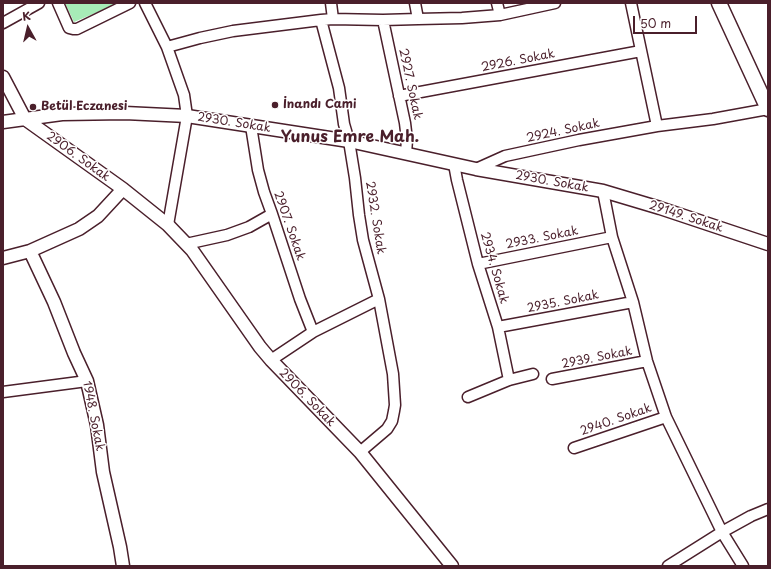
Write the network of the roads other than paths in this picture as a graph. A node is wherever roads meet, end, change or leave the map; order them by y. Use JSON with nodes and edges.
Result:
{"nodes":[{"id":1,"x":39,"y":3,"type":"edge"},
{"id":2,"x":58,"y":3,"type":"edge"},
{"id":3,"x":130,"y":3,"type":"edge"},
{"id":4,"x":144,"y":3,"type":"edge"},
{"id":5,"x":331,"y":3,"type":"edge"},
{"id":6,"x":415,"y":3,"type":"edge"},
{"id":7,"x":497,"y":3,"type":"edge"},
{"id":8,"x":555,"y":3,"type":"edge"},
{"id":9,"x":631,"y":3,"type":"edge"},
{"id":10,"x":719,"y":3,"type":"edge"},
{"id":11,"x":500,"y":14,"type":"junction"},
{"id":12,"x":418,"y":18,"type":"junction"},
{"id":13,"x":333,"y":19,"type":"junction"},
{"id":14,"x":321,"y":20,"type":"junction"},
{"id":15,"x":383,"y":20,"type":"junction"},
{"id":16,"x":3,"y":23,"type":"edge"},
{"id":17,"x":167,"y":47,"type":"junction"},
{"id":18,"x":641,"y":51,"type":"junction"},
{"id":19,"x":3,"y":77,"type":"edge"},
{"id":20,"x":399,"y":96,"type":"junction"},
{"id":21,"x":768,"y":109,"type":"edge"},
{"id":22,"x":187,"y":116,"type":"junction"},
{"id":23,"x":25,"y":119,"type":"junction"},
{"id":24,"x":3,"y":122,"type":"edge"},
{"id":25,"x":251,"y":126,"type":"junction"},
{"id":26,"x":657,"y":126,"type":"junction"},
{"id":27,"x":350,"y":141,"type":"junction"},
{"id":28,"x":406,"y":153,"type":"junction"},
{"id":29,"x":454,"y":164,"type":"junction"},
{"id":30,"x":476,"y":169,"type":"junction"},
{"id":31,"x":123,"y":189,"type":"junction"},
{"id":32,"x":603,"y":191,"type":"junction"},
{"id":33,"x":272,"y":214,"type":"junction"},
{"id":34,"x":168,"y":225,"type":"junction"},
{"id":35,"x":612,"y":237,"type":"junction"},
{"id":36,"x":186,"y":244,"type":"junction"},
{"id":37,"x":768,"y":244,"type":"edge"},
{"id":38,"x":30,"y":251,"type":"junction"},
{"id":39,"x":3,"y":258,"type":"edge"},
{"id":40,"x":478,"y":264,"type":"junction"},
{"id":41,"x":379,"y":299,"type":"junction"},
{"id":42,"x":633,"y":302,"type":"junction"},
{"id":43,"x":498,"y":327,"type":"junction"},
{"id":44,"x":312,"y":332,"type":"junction"},
{"id":45,"x":271,"y":360,"type":"junction"},
{"id":46,"x":647,"y":362,"type":"junction"},
{"id":47,"x":533,"y":374,"type":"dead end"},
{"id":48,"x":552,"y":379,"type":"dead end"},
{"id":49,"x":509,"y":380,"type":"junction"},
{"id":50,"x":87,"y":381,"type":"junction"},
{"id":51,"x":3,"y":392,"type":"edge"},
{"id":52,"x":468,"y":397,"type":"dead end"},
{"id":53,"x":666,"y":416,"type":"junction"},
{"id":54,"x":574,"y":448,"type":"dead end"},
{"id":55,"x":360,"y":452,"type":"junction"},
{"id":56,"x":768,"y":509,"type":"edge"},
{"id":57,"x":722,"y":532,"type":"junction"},
{"id":58,"x":123,"y":566,"type":"edge"},
{"id":59,"x":452,"y":566,"type":"edge"},
{"id":60,"x":668,"y":566,"type":"edge"},
{"id":61,"x":743,"y":566,"type":"edge"}],
"edges":[{"from":1,"to":16,"type":"street"},
{"from":2,"to":3,"type":"street"},
{"from":4,"to":17,"type":"street"},
{"from":5,"to":13,"type":"street"},
{"from":6,"to":12,"type":"street"},
{"from":7,"to":11,"type":"street"},
{"from":8,"to":11,"type":"street"},
{"from":9,"to":18,"type":"street"},
{"from":10,"to":21,"type":"main road"},
{"from":11,"to":12,"type":"street"},
{"from":12,"to":15,"type":"street"},
{"from":13,"to":14,"type":"street"},
{"from":13,"to":15,"type":"street"},
{"from":14,"to":17,"type":"street"},
{"from":14,"to":27,"type":"street"},
{"from":15,"to":20,"type":"street","name":"2927. Sokak"},
{"from":17,"to":22,"type":"street"},
{"from":18,"to":20,"type":"street","name":"2926. Sokak"},
{"from":18,"to":26,"type":"street"},
{"from":19,"to":23,"type":"street","name":"2906. Sokak"},
{"from":20,"to":28,"type":"street","name":"2927. Sokak"},
{"from":21,"to":26,"type":"street","name":"2924. Sokak"},
{"from":22,"to":23,"type":"street","name":"2930. Sokak"},
{"from":22,"to":25,"type":"street","name":"2930. Sokak"},
{"from":22,"to":34,"type":"street"},
{"from":23,"to":24,"type":"street","name":"2930. Sokak"},
{"from":23,"to":31,"type":"street","name":"2906. Sokak"},
{"from":25,"to":27,"type":"street","name":"2930. Sokak"},
{"from":25,"to":33,"type":"street","name":"2907. Sokak"},
{"from":26,"to":30,"type":"street","name":"2924. Sokak"},
{"from":27,"to":28,"type":"street","name":"2930. Sokak"},
{"from":27,"to":41,"type":"street","name":"2932. Sokak"},
{"from":28,"to":29,"type":"street","name":"2930. Sokak"},
{"from":29,"to":30,"type":"street","name":"2930. Sokak"},
{"from":29,"to":40,"type":"street","name":"2934. Sokak"},
{"from":30,"to":32,"type":"street","name":"2930. Sokak"},
{"from":31,"to":34,"type":"street","name":"2906. Sokak"},
{"from":31,"to":38,"type":"street"},
{"from":32,"to":35,"type":"street"},
{"from":32,"to":37,"type":"street","name":"29149. Sokak"},
{"from":33,"to":36,"type":"street"},
{"from":33,"to":44,"type":"street","name":"2907. Sokak"},
{"from":34,"to":36,"type":"street","name":"2906. Sokak"},
{"from":35,"to":40,"type":"street","name":"2933. Sokak"},
{"from":35,"to":42,"type":"street"},
{"from":36,"to":45,"type":"street","name":"2906. Sokak"},
{"from":38,"to":39,"type":"street"},
{"from":38,"to":50,"type":"street","name":"1948. Sokak"},
{"from":40,"to":43,"type":"street","name":"2934. Sokak"},
{"from":41,"to":44,"type":"street"},
{"from":41,"to":55,"type":"street","name":"2932. Sokak"},
{"from":42,"to":43,"type":"street","name":"2935. Sokak"},
{"from":42,"to":46,"type":"street"},
{"from":43,"to":49,"type":"street","name":"2934. Sokak"},
{"from":44,"to":45,"type":"street"},
{"from":45,"to":55,"type":"street","name":"2906. Sokak"},
{"from":46,"to":48,"type":"street","name":"2939. Sokak"},
{"from":46,"to":53,"type":"street"},
{"from":47,"to":49,"type":"street"},
{"from":49,"to":52,"type":"street"},
{"from":50,"to":51,"type":"street"},
{"from":50,"to":58,"type":"street","name":"1948. Sokak"},
{"from":53,"to":54,"type":"street","name":"2940. Sokak"},
{"from":53,"to":57,"type":"street"},
{"from":55,"to":59,"type":"street","name":"2906. Sokak"},
{"from":56,"to":57,"type":"street"},
{"from":57,"to":60,"type":"street"},
{"from":57,"to":61,"type":"street"}]}
